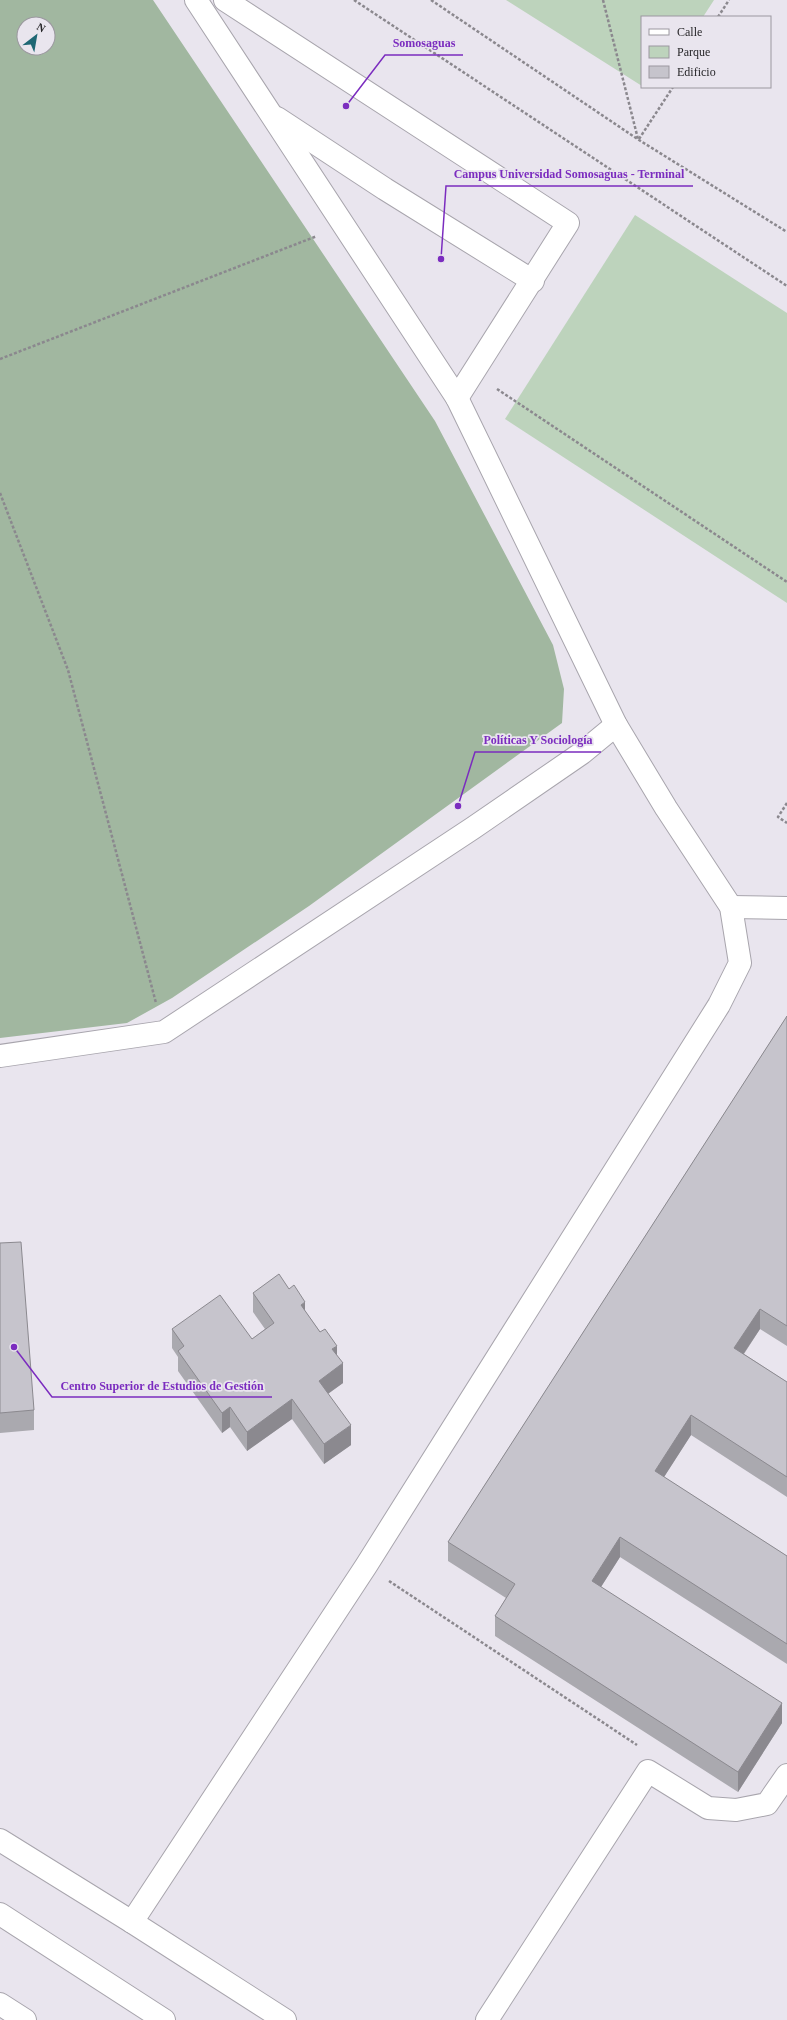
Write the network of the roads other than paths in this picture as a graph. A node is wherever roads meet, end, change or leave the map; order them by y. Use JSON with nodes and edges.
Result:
{"nodes":[{"id":1,"x":196,"y":0,"type":"edge"},
{"id":2,"x":225,"y":0,"type":"edge"},
{"id":3,"x":271,"y":114,"type":"junction"},
{"id":4,"x":533,"y":281,"type":"junction"},
{"id":5,"x":457,"y":398,"type":"junction"},
{"id":6,"x":616,"y":725,"type":"junction"},
{"id":7,"x":731,"y":907,"type":"junction"},
{"id":8,"x":787,"y":908,"type":"edge"},
{"id":9,"x":0,"y":1056,"type":"edge"},
{"id":10,"x":787,"y":1774,"type":"edge"},
{"id":11,"x":0,"y":1840,"type":"edge"},
{"id":12,"x":0,"y":1914,"type":"edge"},
{"id":13,"x":132,"y":1922,"type":"junction"},
{"id":14,"x":0,"y":2004,"type":"edge"},
{"id":15,"x":25,"y":2020,"type":"edge"},
{"id":16,"x":164,"y":2020,"type":"edge"},
{"id":17,"x":285,"y":2020,"type":"edge"},
{"id":18,"x":487,"y":2020,"type":"edge"}],
"edges":[{"from":1,"to":3,"type":"lane"},
{"from":2,"to":4,"type":"lane"},
{"from":3,"to":4,"type":"lane"},
{"from":3,"to":5,"type":"lane"},
{"from":4,"to":5,"type":"lane"},
{"from":5,"to":6,"type":"lane"},
{"from":6,"to":7,"type":"lane"},
{"from":6,"to":9,"type":"lane"},
{"from":7,"to":8,"type":"lane"},
{"from":7,"to":13,"type":"lane"},
{"from":10,"to":18,"type":"lane"},
{"from":11,"to":13,"type":"lane"},
{"from":12,"to":16,"type":"lane"},
{"from":13,"to":17,"type":"lane"},
{"from":14,"to":15,"type":"lane"}]}
